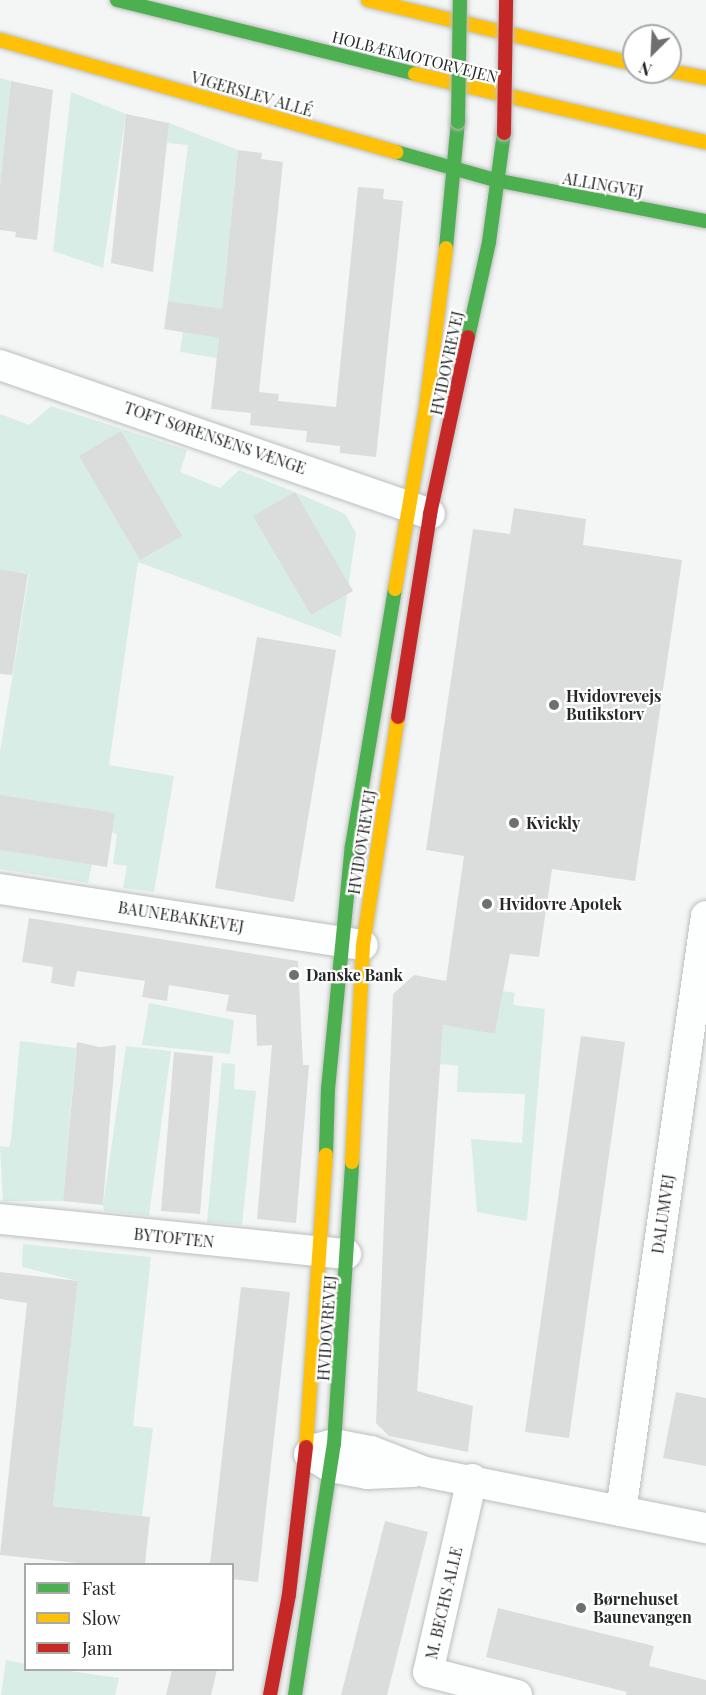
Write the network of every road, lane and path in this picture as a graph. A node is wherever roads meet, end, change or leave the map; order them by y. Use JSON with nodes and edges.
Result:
{"nodes":[{"id":1,"x":117,"y":0,"type":"edge"},
{"id":2,"x":368,"y":0,"type":"edge"},
{"id":3,"x":460,"y":0,"type":"edge"},
{"id":4,"x":506,"y":0,"type":"edge"},
{"id":5,"x":0,"y":40,"type":"edge"},
{"id":6,"x":622,"y":61,"type":"edge"},
{"id":7,"x":682,"y":73,"type":"edge"},
{"id":8,"x":706,"y":78,"type":"edge"},
{"id":9,"x":706,"y":142,"type":"edge"},
{"id":10,"x":453,"y":168,"type":"junction"},
{"id":11,"x":495,"y":180,"type":"junction"},
{"id":12,"x":706,"y":221,"type":"edge"},
{"id":13,"x":0,"y":365,"type":"edge"},
{"id":14,"x":418,"y":510,"type":"junction"},
{"id":15,"x":0,"y":889,"type":"edge"},
{"id":16,"x":706,"y":916,"type":"edge"},
{"id":17,"x":353,"y":944,"type":"junction"},
{"id":18,"x":0,"y":1220,"type":"edge"},
{"id":19,"x":335,"y":1252,"type":"junction"},
{"id":20,"x":306,"y":1452,"type":"junction"},
{"id":21,"x":333,"y":1456,"type":"junction"},
{"id":22,"x":472,"y":1479,"type":"junction"},
{"id":23,"x":621,"y":1511,"type":"junction"},
{"id":24,"x":706,"y":1528,"type":"edge"},
{"id":25,"x":270,"y":1695,"type":"edge"},
{"id":26,"x":295,"y":1695,"type":"edge"},
{"id":27,"x":517,"y":1695,"type":"edge"}],
"edges":[{"from":1,"to":9,"type":"main road","name":"HOLBÆKMOTORVEJEN"},
{"from":2,"to":6,"type":"main road"},
{"from":3,"to":10,"type":"main road","name":"HVIDOVREVEJ","bridge":true},
{"from":4,"to":11,"type":"main road","name":"HVIDOVREVEJ","bridge":true},
{"from":5,"to":10,"type":"main road","name":"VIGERSLEV ALLÉ"},
{"from":7,"to":8,"type":"main road"},
{"from":10,"to":11,"type":"main road","name":"VIGERSLEV ALLÉ"},
{"from":10,"to":14,"type":"main road","name":"HVIDOVREVEJ"},
{"from":11,"to":12,"type":"main road","name":"ALLINGVEJ"},
{"from":11,"to":14,"type":"main road","name":"HVIDOVREVEJ"},
{"from":13,"to":14,"type":"street","name":"TOFT SØRENSENS VÆNGE"},
{"from":14,"to":17,"type":"main road","name":"HVIDOVREVEJ"},
{"from":14,"to":17,"type":"main road","name":"HVIDOVREVEJ"},
{"from":15,"to":17,"type":"street","name":"BAUNEBAKKEVEJ"},
{"from":16,"to":23,"type":"street","name":"DALUMVEJ"},
{"from":17,"to":19,"type":"main road","name":"HVIDOVREVEJ"},
{"from":17,"to":19,"type":"main road","name":"HVIDOVREVEJ"},
{"from":18,"to":19,"type":"street","name":"BYTOFTEN"},
{"from":19,"to":20,"type":"main road","name":"HVIDOVREVEJ"},
{"from":19,"to":21,"type":"main road","name":"HVIDOVREVEJ"},
{"from":20,"to":21,"type":"street"},
{"from":20,"to":25,"type":"main road","name":"HVIDOVREVEJ"},
{"from":21,"to":22,"type":"street"},
{"from":21,"to":26,"type":"main road","name":"HVIDOVREVEJ"},
{"from":22,"to":23,"type":"street"},
{"from":22,"to":27,"type":"street","name":"M. BECHS ALLE"},
{"from":23,"to":24,"type":"street"}]}
